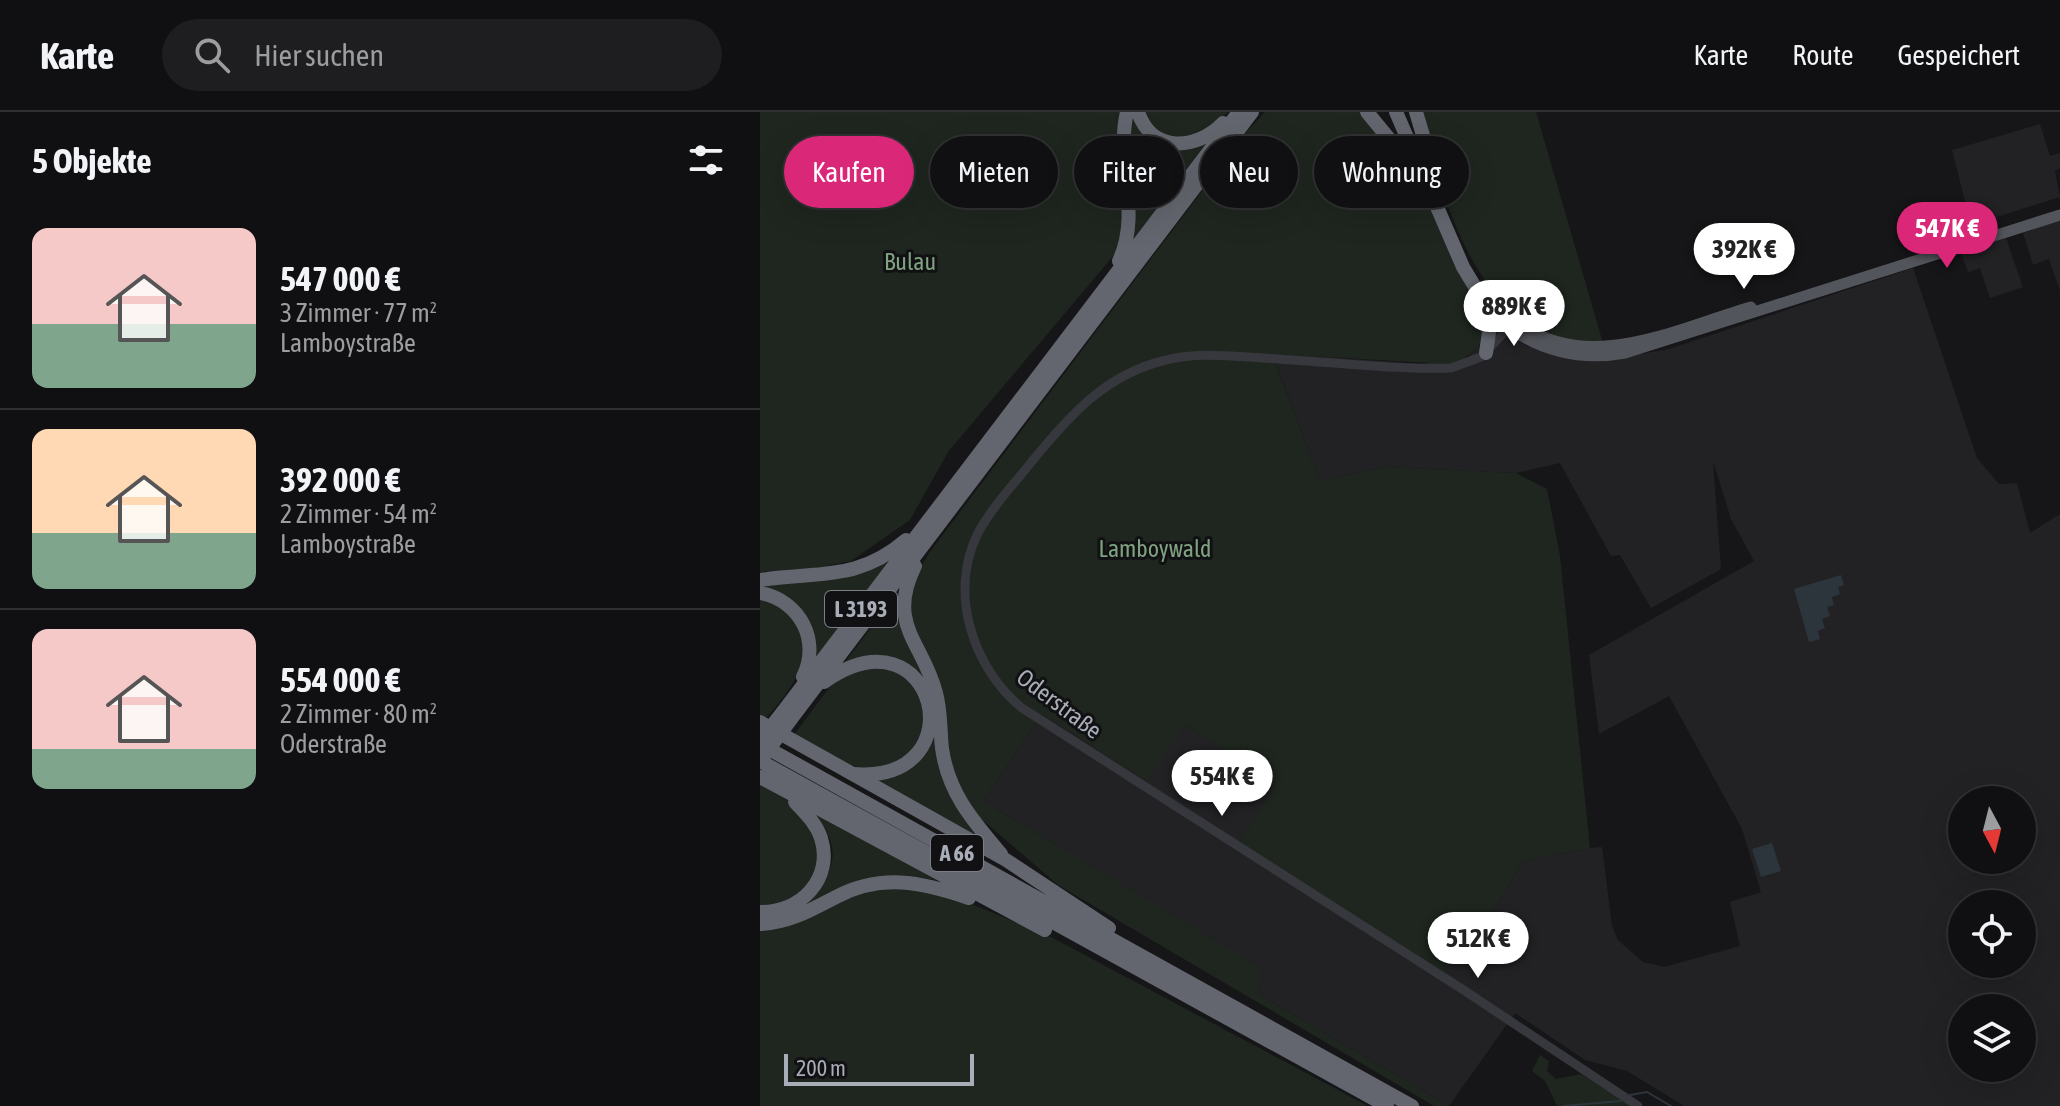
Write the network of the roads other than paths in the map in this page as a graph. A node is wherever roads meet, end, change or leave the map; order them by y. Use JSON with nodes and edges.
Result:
{"nodes":[{"id":1,"x":1127,"y":112,"type":"edge"},
{"id":2,"x":1138,"y":112,"type":"edge"},
{"id":3,"x":1237,"y":112,"type":"edge"},
{"id":4,"x":1252,"y":112,"type":"edge"},
{"id":5,"x":1261,"y":112,"type":"edge"},
{"id":6,"x":1367,"y":112,"type":"edge"},
{"id":7,"x":1396,"y":112,"type":"edge"},
{"id":8,"x":1416,"y":112,"type":"edge"},
{"id":9,"x":1239,"y":129,"type":"junction"},
{"id":10,"x":2060,"y":208,"type":"edge"},
{"id":11,"x":1441,"y":210,"type":"junction"},
{"id":12,"x":2060,"y":215,"type":"edge"},
{"id":13,"x":1457,"y":246,"type":"junction"},
{"id":14,"x":1116,"y":275,"type":"junction"},
{"id":15,"x":1480,"y":295,"type":"junction"},
{"id":16,"x":1511,"y":324,"type":"junction"},
{"id":17,"x":1486,"y":353,"type":"junction"},
{"id":18,"x":936,"y":513,"type":"junction"},
{"id":19,"x":927,"y":541,"type":"junction"},
{"id":20,"x":760,"y":580,"type":"edge"},
{"id":21,"x":760,"y":593,"type":"edge"},
{"id":22,"x":811,"y":692,"type":"junction"},
{"id":23,"x":786,"y":713,"type":"junction"},
{"id":24,"x":760,"y":722,"type":"edge"},
{"id":25,"x":760,"y":742,"type":"edge"},
{"id":26,"x":760,"y":761,"type":"edge"},
{"id":27,"x":851,"y":774,"type":"junction"},
{"id":28,"x":760,"y":777,"type":"edge"},
{"id":29,"x":787,"y":793,"type":"junction"},
{"id":30,"x":1006,"y":860,"type":"junction"},
{"id":31,"x":1005,"y":910,"type":"junction"},
{"id":32,"x":760,"y":912,"type":"edge"},
{"id":33,"x":760,"y":924,"type":"edge"},
{"id":34,"x":1154,"y":962,"type":"junction"},
{"id":35,"x":1148,"y":978,"type":"junction"},
{"id":36,"x":1636,"y":1105,"type":"edge"},
{"id":37,"x":1387,"y":1106,"type":"edge"},
{"id":38,"x":1412,"y":1106,"type":"edge"}],
"edges":[{"from":1,"to":14,"type":"highway"},
{"from":2,"to":3,"type":"highway"},
{"from":3,"to":14,"type":"highway","number":"L 3193"},
{"from":4,"to":9,"type":"highway","number":"L 3193"},
{"from":5,"to":9,"type":"highway"},
{"from":6,"to":11,"type":"highway"},
{"from":7,"to":11,"type":"highway"},
{"from":8,"to":11,"type":"highway"},
{"from":9,"to":19,"type":"highway","number":"L 3193"},
{"from":10,"to":16,"type":"main road"},
{"from":11,"to":13,"type":"highway"},
{"from":12,"to":16,"type":"main road"},
{"from":13,"to":15,"type":"highway"},
{"from":13,"to":16,"type":"highway"},
{"from":14,"to":18,"type":"highway","number":"L 3193"},
{"from":15,"to":16,"type":"highway"},
{"from":15,"to":17,"type":"highway"},
{"from":16,"to":17,"type":"street","name":"Oderstraße"},
{"from":17,"to":36,"type":"street","name":"Oderstraße"},
{"from":18,"to":20,"type":"highway"},
{"from":18,"to":23,"type":"highway","number":"L 3193"},
{"from":19,"to":22,"type":"highway","number":"L 3193"},
{"from":19,"to":30,"type":"highway"},
{"from":21,"to":23,"type":"highway"},
{"from":22,"to":23,"type":"highway","number":"L 3193"},
{"from":22,"to":27,"type":"highway"},
{"from":23,"to":25,"type":"highway","number":"L 3193","bridge":true},
{"from":23,"to":26,"type":"highway","number":"L 3193","bridge":true},
{"from":24,"to":27,"type":"highway"},
{"from":25,"to":34,"type":"highway","number":"A 66"},
{"from":26,"to":35,"type":"highway","number":"A 66"},
{"from":27,"to":30,"type":"highway"},
{"from":28,"to":29,"type":"highway"},
{"from":29,"to":31,"type":"highway"},
{"from":29,"to":32,"type":"highway"},
{"from":30,"to":34,"type":"highway"},
{"from":31,"to":33,"type":"highway"},
{"from":31,"to":35,"type":"highway"},
{"from":34,"to":38,"type":"highway","number":"A 66"},
{"from":35,"to":37,"type":"highway","number":"A 66"}]}
